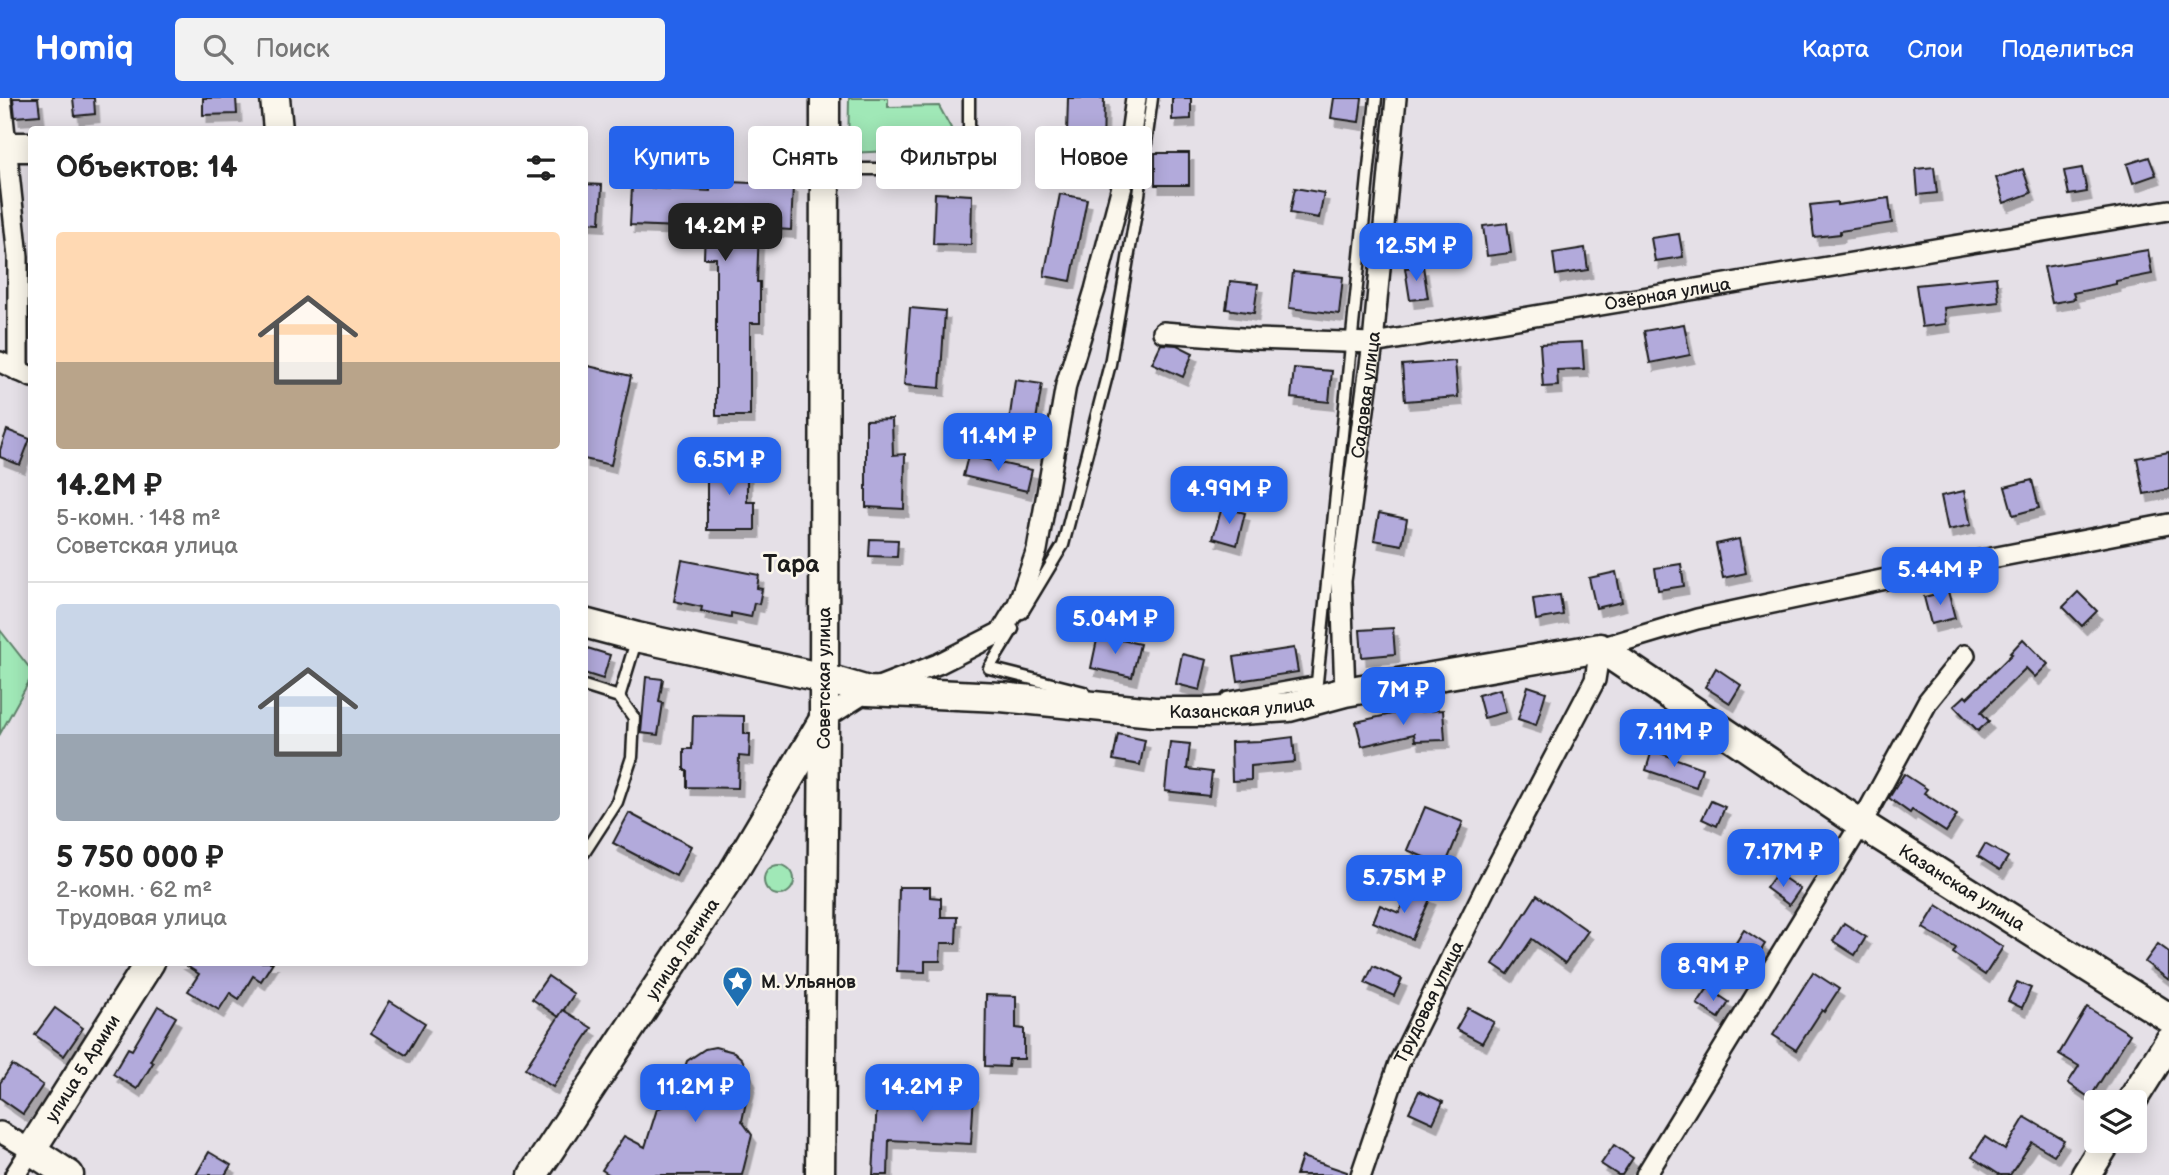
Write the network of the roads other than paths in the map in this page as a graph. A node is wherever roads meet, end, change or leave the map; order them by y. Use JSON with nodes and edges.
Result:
{"nodes":[{"id":1,"x":1,"y":98,"type":"edge"},
{"id":2,"x":275,"y":98,"type":"edge"},
{"id":3,"x":825,"y":98,"type":"edge"},
{"id":4,"x":969,"y":98,"type":"edge"},
{"id":5,"x":1136,"y":98,"type":"edge"},
{"id":6,"x":1152,"y":98,"type":"edge"},
{"id":7,"x":1376,"y":98,"type":"edge"},
{"id":8,"x":1396,"y":98,"type":"edge"},
{"id":9,"x":278,"y":126,"type":"edge"},
{"id":10,"x":825,"y":126,"type":"edge"},
{"id":11,"x":13,"y":147,"type":"edge"},
{"id":12,"x":862,"y":169,"type":"edge"},
{"id":13,"x":825,"y":189,"type":"edge"},
{"id":14,"x":2169,"y":210,"type":"edge"},
{"id":15,"x":1163,"y":332,"type":"dead end"},
{"id":16,"x":1352,"y":342,"type":"junction"},
{"id":17,"x":1373,"y":343,"type":"junction"},
{"id":18,"x":0,"y":362,"type":"edge"},
{"id":19,"x":25,"y":374,"type":"edge"},
{"id":20,"x":2169,"y":524,"type":"edge"},
{"id":21,"x":588,"y":624,"type":"edge"},
{"id":22,"x":637,"y":637,"type":"junction"},
{"id":23,"x":1600,"y":648,"type":"junction"},
{"id":24,"x":1965,"y":655,"type":"dead end"},
{"id":25,"x":824,"y":678,"type":"junction"},
{"id":26,"x":588,"y":687,"type":"edge"},
{"id":27,"x":868,"y":691,"type":"junction"},
{"id":28,"x":1090,"y":692,"type":"dead end"},
{"id":29,"x":1345,"y":692,"type":"junction"},
{"id":30,"x":620,"y":697,"type":"junction"},
{"id":31,"x":1171,"y":701,"type":"dead end"},
{"id":32,"x":824,"y":719,"type":"junction"},
{"id":33,"x":1861,"y":824,"type":"junction"},
{"id":34,"x":588,"y":847,"type":"edge"},
{"id":35,"x":147,"y":966,"type":"edge"},
{"id":36,"x":2169,"y":1018,"type":"edge"},
{"id":37,"x":2169,"y":1042,"type":"edge"},
{"id":38,"x":2139,"y":1090,"type":"edge"},
{"id":39,"x":0,"y":1132,"type":"edge"},
{"id":40,"x":31,"y":1150,"type":"junction"},
{"id":41,"x":2100,"y":1153,"type":"edge"},
{"id":42,"x":15,"y":1175,"type":"edge"},
{"id":43,"x":69,"y":1175,"type":"edge"},
{"id":44,"x":533,"y":1175,"type":"edge"},
{"id":45,"x":820,"y":1175,"type":"edge"},
{"id":46,"x":1361,"y":1175,"type":"edge"},
{"id":47,"x":1646,"y":1175,"type":"edge"},
{"id":48,"x":2086,"y":1175,"type":"edge"}],
"edges":[{"from":1,"to":11,"type":"street"},
{"from":2,"to":9,"type":"main road"},
{"from":3,"to":10,"type":"main road","name":"Советская улица"},
{"from":4,"to":12,"type":"lane"},
{"from":5,"to":27,"type":"street"},
{"from":6,"to":28,"type":"lane"},
{"from":7,"to":16,"type":"lane"},
{"from":8,"to":17,"type":"street","name":"Садовая улица"},
{"from":11,"to":19,"type":"street"},
{"from":13,"to":25,"type":"main road","name":"Советская улица"},
{"from":14,"to":17,"type":"street","name":"Озёрная улица"},
{"from":15,"to":16,"type":"street","name":"Озёрная улица"},
{"from":16,"to":17,"type":"street","name":"Озёрная улица"},
{"from":16,"to":31,"type":"lane"},
{"from":17,"to":29,"type":"street","name":"Садовая улица"},
{"from":18,"to":19,"type":"street"},
{"from":20,"to":23,"type":"street"},
{"from":21,"to":22,"type":"main road","name":"Казанская улица"},
{"from":22,"to":25,"type":"main road","name":"Казанская улица"},
{"from":22,"to":30,"type":"lane"},
{"from":23,"to":29,"type":"main road","name":"Казанская улица"},
{"from":23,"to":33,"type":"main road","name":"Казанская улица"},
{"from":23,"to":46,"type":"street","name":"Трудовая улица"},
{"from":24,"to":33,"type":"street"},
{"from":25,"to":27,"type":"main road","name":"Казанская улица"},
{"from":25,"to":32,"type":"main road","name":"Советская улица"},
{"from":26,"to":30,"type":"lane"},
{"from":27,"to":29,"type":"main road","name":"Казанская улица"},
{"from":27,"to":32,"type":"street"},
{"from":30,"to":34,"type":"lane"},
{"from":32,"to":44,"type":"main road","name":"улица Ленина"},
{"from":32,"to":45,"type":"main road","name":"Советская улица"},
{"from":33,"to":36,"type":"main road","name":"Казанская улица"},
{"from":33,"to":47,"type":"street"},
{"from":35,"to":40,"type":"main road","name":"улица 5 Армии"},
{"from":37,"to":38,"type":"main road"},
{"from":39,"to":40,"type":"street"},
{"from":40,"to":42,"type":"street","name":"улица 5 Армии"},
{"from":40,"to":43,"type":"main road"},
{"from":41,"to":48,"type":"main road"}]}
